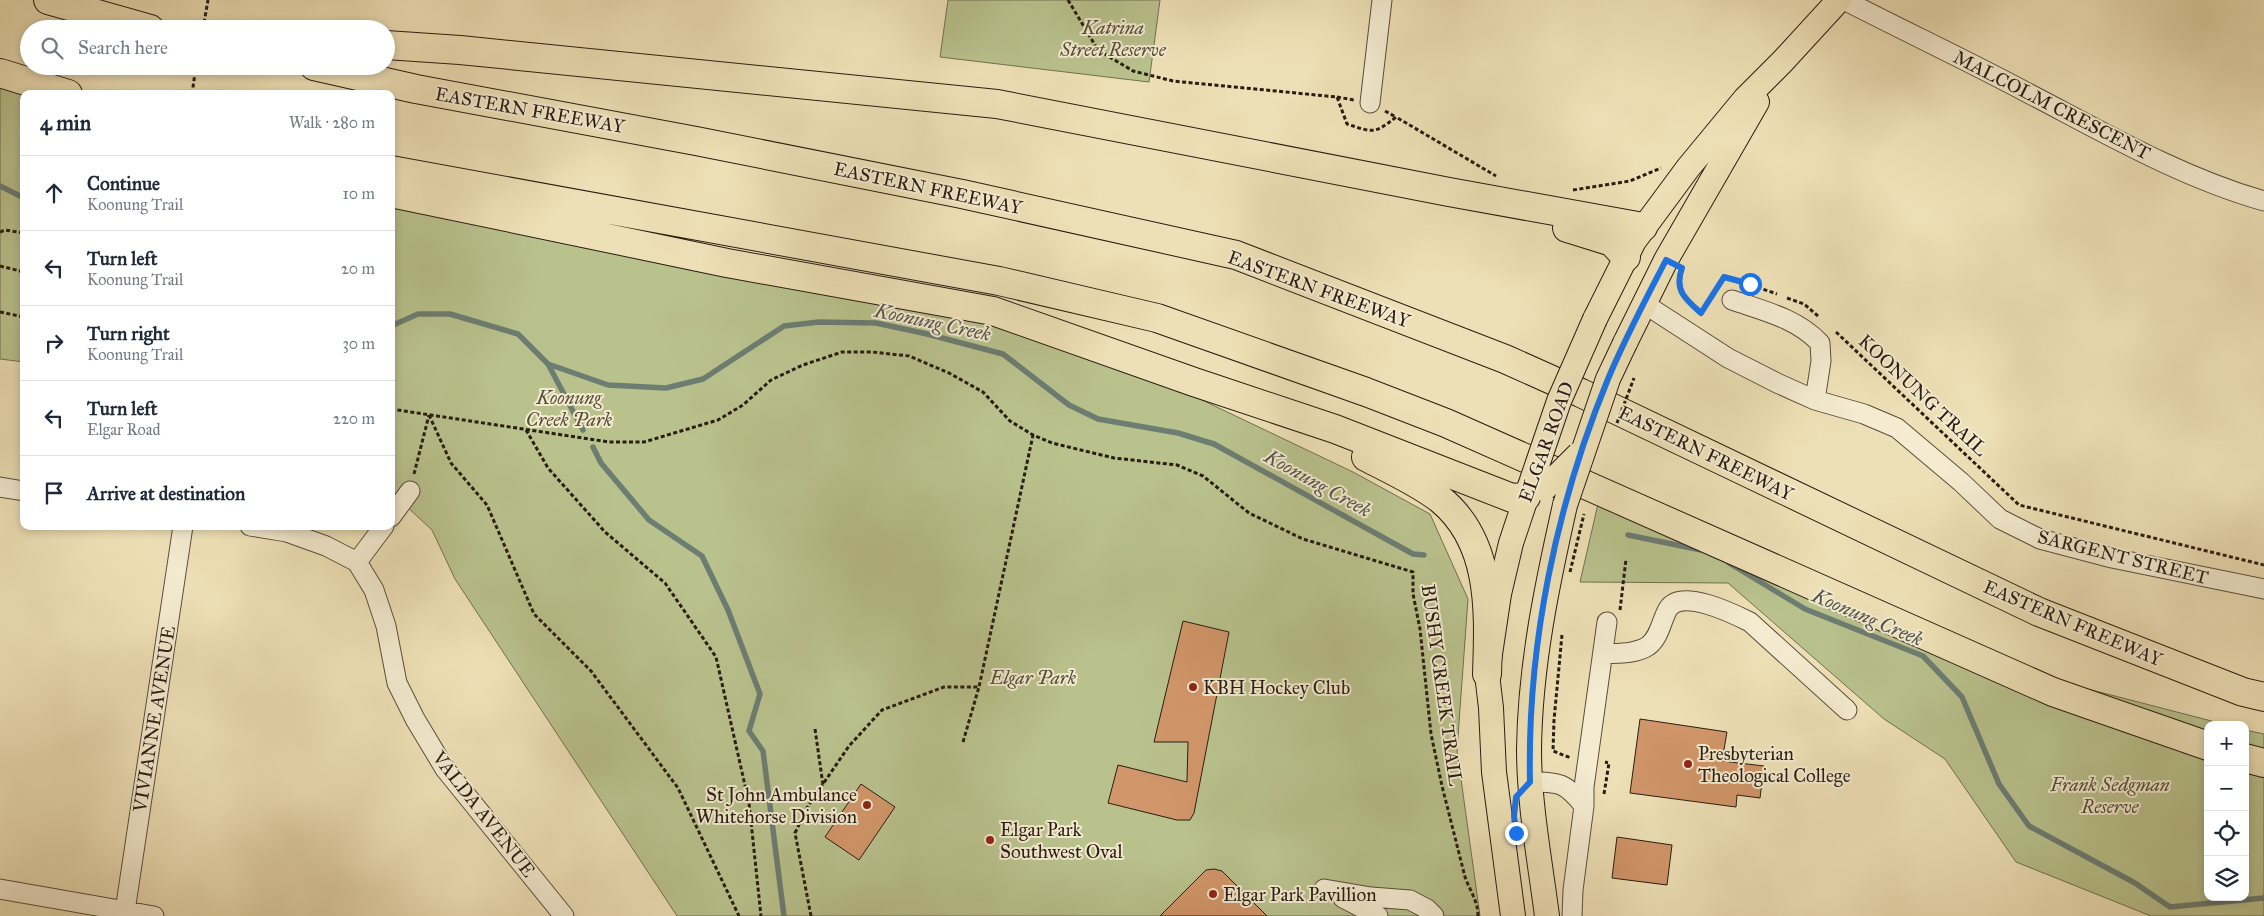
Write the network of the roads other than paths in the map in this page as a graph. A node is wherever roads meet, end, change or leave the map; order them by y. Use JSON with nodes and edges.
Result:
{"nodes":[{"id":1,"x":48,"y":0,"type":"edge"},
{"id":2,"x":1382,"y":0,"type":"edge"},
{"id":3,"x":1839,"y":0,"type":"edge"},
{"id":4,"x":1844,"y":0,"type":"edge"},
{"id":5,"x":122,"y":20,"type":"edge"},
{"id":6,"x":395,"y":46,"type":"edge"},
{"id":7,"x":1783,"y":61,"type":"junction"},
{"id":8,"x":0,"y":73,"type":"edge"},
{"id":9,"x":354,"y":75,"type":"edge"},
{"id":10,"x":0,"y":83,"type":"edge"},
{"id":11,"x":20,"y":90,"type":"edge"},
{"id":12,"x":55,"y":90,"type":"edge"},
{"id":13,"x":1370,"y":103,"type":"dead end"},
{"id":14,"x":395,"y":171,"type":"edge"},
{"id":15,"x":1449,"y":192,"type":"junction"},
{"id":16,"x":395,"y":194,"type":"edge"},
{"id":17,"x":2264,"y":201,"type":"edge"},
{"id":18,"x":1643,"y":227,"type":"junction"},
{"id":19,"x":1626,"y":257,"type":"junction"},
{"id":20,"x":1732,"y":300,"type":"dead end"},
{"id":21,"x":1643,"y":303,"type":"junction"},
{"id":22,"x":1815,"y":400,"type":"junction"},
{"id":23,"x":1291,"y":416,"type":"junction"},
{"id":24,"x":1582,"y":451,"type":"junction"},
{"id":25,"x":0,"y":487,"type":"edge"},
{"id":26,"x":20,"y":490,"type":"edge"},
{"id":27,"x":410,"y":491,"type":"road end"},
{"id":28,"x":1533,"y":491,"type":"junction"},
{"id":29,"x":395,"y":512,"type":"edge"},
{"id":30,"x":182,"y":530,"type":"edge"},
{"id":31,"x":275,"y":530,"type":"edge"},
{"id":32,"x":381,"y":530,"type":"edge"},
{"id":33,"x":357,"y":562,"type":"junction"},
{"id":34,"x":2264,"y":589,"type":"edge"},
{"id":35,"x":1613,"y":617,"type":"road end"},
{"id":36,"x":1603,"y":654,"type":"junction"},
{"id":37,"x":1487,"y":674,"type":"junction"},
{"id":38,"x":2264,"y":697,"type":"edge"},
{"id":39,"x":1847,"y":710,"type":"dead end"},
{"id":40,"x":2204,"y":745,"type":"edge"},
{"id":41,"x":2249,"y":759,"type":"edge"},
{"id":42,"x":2264,"y":763,"type":"edge"},
{"id":43,"x":1530,"y":782,"type":"junction"},
{"id":44,"x":1584,"y":806,"type":"junction"},
{"id":45,"x":1510,"y":886,"type":"junction"},
{"id":46,"x":0,"y":889,"type":"edge"},
{"id":47,"x":131,"y":913,"type":"edge"},
{"id":48,"x":154,"y":916,"type":"edge"},
{"id":49,"x":564,"y":916,"type":"edge"},
{"id":50,"x":1378,"y":916,"type":"edge"},
{"id":51,"x":1434,"y":916,"type":"edge"},
{"id":52,"x":1513,"y":916,"type":"edge"},
{"id":53,"x":1547,"y":916,"type":"edge"},
{"id":54,"x":1572,"y":916,"type":"edge"}],
"edges":[{"from":1,"to":5,"type":"highway"},
{"from":2,"to":13,"type":"street"},
{"from":3,"to":7,"type":"main road","name":"ELGAR ROAD"},
{"from":4,"to":17,"type":"street","name":"MALCOLM CRESCENT"},
{"from":6,"to":15,"type":"highway"},
{"from":7,"to":18,"type":"main road","name":"ELGAR ROAD"},
{"from":7,"to":21,"type":"main road","name":"ELGAR ROAD"},
{"from":8,"to":12,"type":"highway"},
{"from":9,"to":38,"type":"highway","name":"EASTERN FREEWAY"},
{"from":10,"to":11,"type":"highway"},
{"from":14,"to":40,"type":"highway"},
{"from":15,"to":18,"type":"highway"},
{"from":15,"to":19,"type":"highway"},
{"from":16,"to":23,"type":"highway"},
{"from":18,"to":19,"type":"main road","name":"ELGAR ROAD"},
{"from":19,"to":21,"type":"main road"},
{"from":19,"to":28,"type":"main road","name":"ELGAR ROAD","bridge":true},
{"from":20,"to":22,"type":"street"},
{"from":21,"to":22,"type":"street","name":"SARGENT STREET"},
{"from":21,"to":24,"type":"main road","name":"ELGAR ROAD","bridge":true},
{"from":22,"to":34,"type":"street","name":"SARGENT STREET"},
{"from":23,"to":28,"type":"highway"},
{"from":23,"to":37,"type":"highway"},
{"from":24,"to":28,"type":"main road","bridge":true},
{"from":24,"to":43,"type":"main road","name":"ELGAR ROAD","bridge":true},
{"from":25,"to":26,"type":"street"},
{"from":27,"to":29,"type":"street"},
{"from":28,"to":37,"type":"main road","name":"ELGAR ROAD"},
{"from":30,"to":47,"type":"street","name":"VIVIANNE AVENUE"},
{"from":31,"to":33,"type":"street"},
{"from":32,"to":33,"type":"street"},
{"from":33,"to":49,"type":"street","name":"VALDA AVENUE"},
{"from":35,"to":36,"type":"street"},
{"from":36,"to":39,"type":"street"},
{"from":36,"to":44,"type":"street"},
{"from":37,"to":45,"type":"main road","name":"ELGAR ROAD"},
{"from":41,"to":42,"type":"highway"},
{"from":43,"to":44,"type":"street"},
{"from":43,"to":45,"type":"main road","name":"ELGAR ROAD"},
{"from":43,"to":53,"type":"main road","name":"ELGAR ROAD"},
{"from":44,"to":54,"type":"street"},
{"from":45,"to":52,"type":"main road","name":"ELGAR ROAD"},
{"from":46,"to":47,"type":"street"},
{"from":47,"to":48,"type":"street"},
{"from":50,"to":51,"type":"street"}]}
